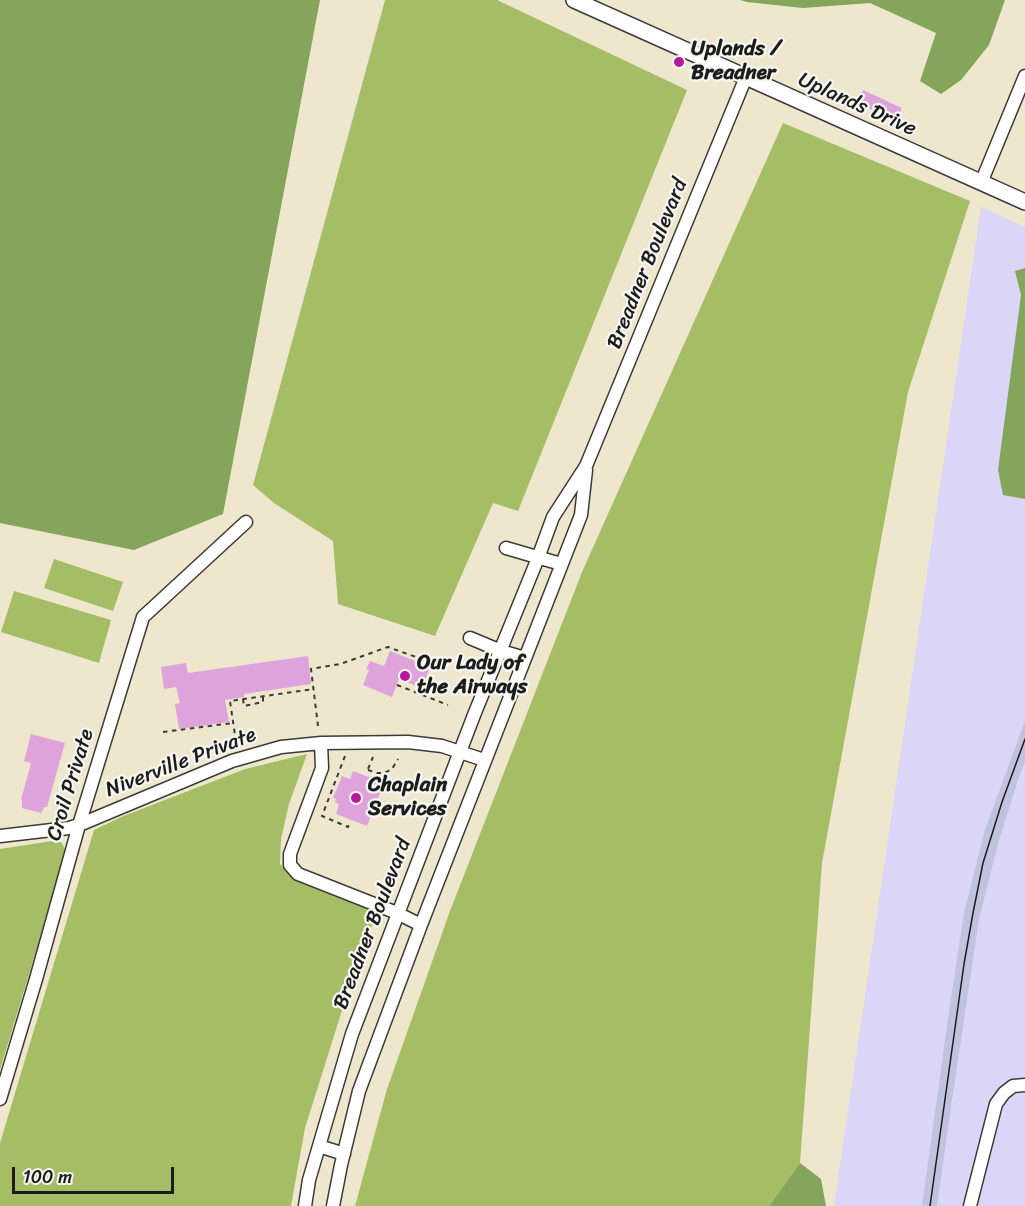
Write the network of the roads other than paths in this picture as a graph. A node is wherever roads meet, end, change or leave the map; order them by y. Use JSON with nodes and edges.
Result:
{"nodes":[{"id":1,"x":574,"y":0,"type":"edge"},
{"id":2,"x":1025,"y":76,"type":"edge"},
{"id":3,"x":746,"y":78,"type":"junction"},
{"id":4,"x":981,"y":183,"type":"junction"},
{"id":5,"x":1025,"y":202,"type":"edge"},
{"id":6,"x":586,"y":466,"type":"junction"},
{"id":7,"x":246,"y":522,"type":"dead end"},
{"id":8,"x":506,"y":548,"type":"dead end"},
{"id":9,"x":538,"y":558,"type":"junction"},
{"id":10,"x":561,"y":564,"type":"junction"},
{"id":11,"x":470,"y":638,"type":"dead end"},
{"id":12,"x":501,"y":651,"type":"junction"},
{"id":13,"x":525,"y":658,"type":"junction"},
{"id":14,"x":321,"y":743,"type":"junction"},
{"id":15,"x":461,"y":752,"type":"junction"},
{"id":16,"x":484,"y":760,"type":"junction"},
{"id":17,"x":79,"y":825,"type":"junction"},
{"id":18,"x":0,"y":836,"type":"edge"},
{"id":19,"x":397,"y":914,"type":"junction"},
{"id":20,"x":421,"y":925,"type":"junction"},
{"id":21,"x":1025,"y":1085,"type":"edge"},
{"id":22,"x":0,"y":1099,"type":"edge"},
{"id":23,"x":319,"y":1146,"type":"junction"},
{"id":24,"x":344,"y":1154,"type":"junction"},
{"id":25,"x":305,"y":1206,"type":"edge"},
{"id":26,"x":333,"y":1206,"type":"edge"},
{"id":27,"x":970,"y":1206,"type":"edge"}],
"edges":[{"from":1,"to":3,"type":"main road","name":"Uplands Drive"},
{"from":2,"to":4,"type":"street"},
{"from":3,"to":4,"type":"main road","name":"Uplands Drive"},
{"from":3,"to":6,"type":"street","name":"Breadner Boulevard"},
{"from":4,"to":5,"type":"main road","name":"Uplands Drive"},
{"from":6,"to":9,"type":"street","name":"Breadner Boulevard"},
{"from":6,"to":10,"type":"street","name":"Breadner Boulevard"},
{"from":7,"to":17,"type":"street","name":"Croil Private"},
{"from":8,"to":9,"type":"street"},
{"from":9,"to":10,"type":"street"},
{"from":9,"to":12,"type":"street","name":"Breadner Boulevard"},
{"from":10,"to":13,"type":"street","name":"Breadner Boulevard"},
{"from":11,"to":12,"type":"street"},
{"from":12,"to":13,"type":"street"},
{"from":12,"to":15,"type":"street","name":"Breadner Boulevard"},
{"from":13,"to":16,"type":"street","name":"Breadner Boulevard"},
{"from":14,"to":15,"type":"street","name":"Niverville Private"},
{"from":14,"to":17,"type":"street","name":"Niverville Private"},
{"from":14,"to":19,"type":"street"},
{"from":15,"to":16,"type":"street","name":"Niverville Private"},
{"from":15,"to":19,"type":"street","name":"Breadner Boulevard"},
{"from":16,"to":20,"type":"street","name":"Breadner Boulevard"},
{"from":17,"to":18,"type":"street","name":"Niverville Private"},
{"from":17,"to":22,"type":"street","name":"Croil Private"},
{"from":19,"to":20,"type":"street"},
{"from":19,"to":23,"type":"street","name":"Breadner Boulevard"},
{"from":20,"to":24,"type":"street","name":"Breadner Boulevard"},
{"from":21,"to":27,"type":"street"},
{"from":23,"to":24,"type":"street"},
{"from":23,"to":25,"type":"street","name":"Breadner Boulevard"},
{"from":24,"to":26,"type":"street","name":"Breadner Boulevard"}]}
